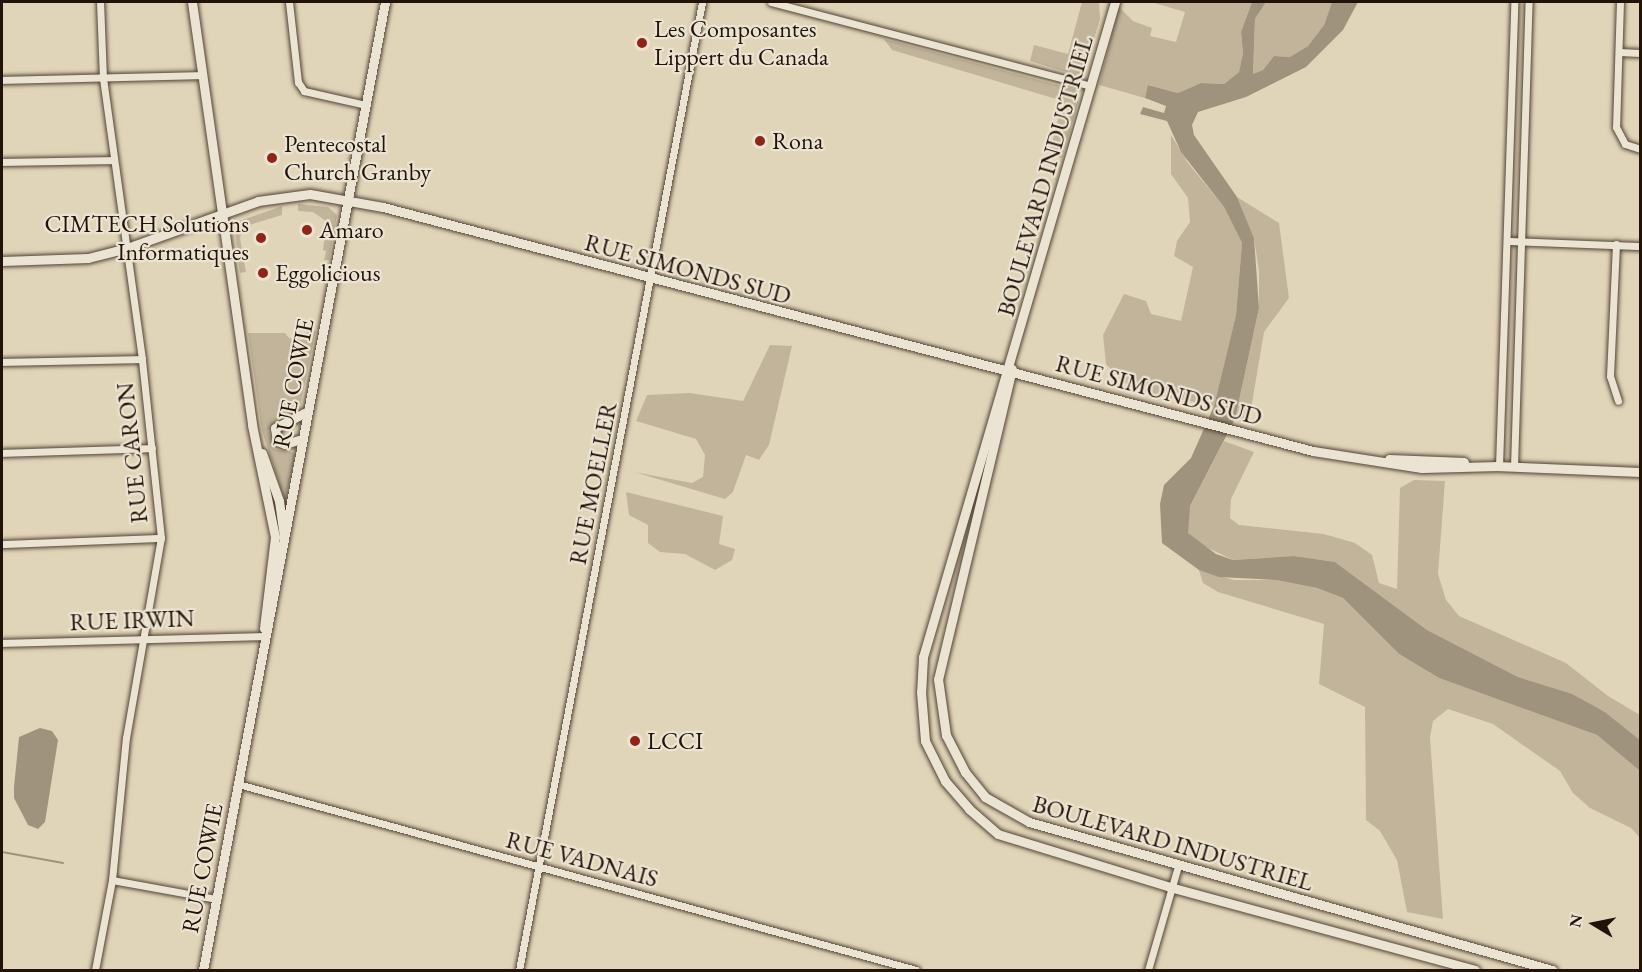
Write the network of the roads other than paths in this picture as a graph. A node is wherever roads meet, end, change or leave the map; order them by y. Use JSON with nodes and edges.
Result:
{"nodes":[{"id":1,"x":100,"y":2,"type":"edge"},
{"id":2,"x":192,"y":2,"type":"edge"},
{"id":3,"x":289,"y":2,"type":"edge"},
{"id":4,"x":386,"y":2,"type":"edge"},
{"id":5,"x":702,"y":2,"type":"edge"},
{"id":6,"x":771,"y":2,"type":"edge"},
{"id":7,"x":1114,"y":2,"type":"edge"},
{"id":8,"x":1514,"y":2,"type":"edge"},
{"id":9,"x":1529,"y":2,"type":"edge"},
{"id":10,"x":1620,"y":2,"type":"edge"},
{"id":11,"x":1619,"y":52,"type":"junction"},
{"id":12,"x":1641,"y":52,"type":"edge"},
{"id":13,"x":1512,"y":58,"type":"junction"},
{"id":14,"x":1527,"y":59,"type":"junction"},
{"id":15,"x":202,"y":75,"type":"junction"},
{"id":16,"x":104,"y":79,"type":"junction"},
{"id":17,"x":2,"y":80,"type":"edge"},
{"id":18,"x":1091,"y":86,"type":"junction"},
{"id":19,"x":366,"y":105,"type":"junction"},
{"id":20,"x":1641,"y":149,"type":"edge"},
{"id":21,"x":1509,"y":158,"type":"junction"},
{"id":22,"x":1524,"y":159,"type":"junction"},
{"id":23,"x":114,"y":160,"type":"junction"},
{"id":24,"x":2,"y":162,"type":"edge"},
{"id":25,"x":348,"y":200,"type":"junction"},
{"id":26,"x":222,"y":216,"type":"junction"},
{"id":27,"x":1507,"y":241,"type":"junction"},
{"id":28,"x":1521,"y":242,"type":"junction"},
{"id":29,"x":1616,"y":244,"type":"junction"},
{"id":30,"x":1641,"y":246,"type":"edge"},
{"id":31,"x":127,"y":248,"type":"junction"},
{"id":32,"x":2,"y":261,"type":"edge"},
{"id":33,"x":651,"y":279,"type":"junction"},
{"id":34,"x":1503,"y":354,"type":"junction"},
{"id":35,"x":1518,"y":354,"type":"junction"},
{"id":36,"x":142,"y":358,"type":"junction"},
{"id":37,"x":2,"y":362,"type":"edge"},
{"id":38,"x":1009,"y":373,"type":"junction"},
{"id":39,"x":1618,"y":401,"type":"dead end"},
{"id":40,"x":306,"y":412,"type":"junction"},
{"id":41,"x":252,"y":425,"type":"junction"},
{"id":42,"x":302,"y":440,"type":"junction"},
{"id":43,"x":152,"y":448,"type":"junction"},
{"id":44,"x":2,"y":453,"type":"edge"},
{"id":45,"x":1499,"y":466,"type":"junction"},
{"id":46,"x":1514,"y":467,"type":"junction"},
{"id":47,"x":1641,"y":472,"type":"edge"},
{"id":48,"x":161,"y":538,"type":"junction"},
{"id":49,"x":2,"y":544,"type":"edge"},
{"id":50,"x":284,"y":555,"type":"junction"},
{"id":51,"x":263,"y":636,"type":"junction"},
{"id":52,"x":145,"y":639,"type":"junction"},
{"id":53,"x":2,"y":643,"type":"edge"},
{"id":54,"x":260,"y":666,"type":"junction"},
{"id":55,"x":238,"y":784,"type":"junction"},
{"id":56,"x":1178,"y":866,"type":"junction"},
{"id":57,"x":540,"y":867,"type":"junction"},
{"id":58,"x":112,"y":880,"type":"junction"},
{"id":59,"x":1170,"y":887,"type":"junction"},
{"id":60,"x":217,"y":899,"type":"junction"},
{"id":61,"x":95,"y":970,"type":"edge"},
{"id":62,"x":203,"y":970,"type":"edge"},
{"id":63,"x":519,"y":970,"type":"edge"},
{"id":64,"x":916,"y":970,"type":"edge"},
{"id":65,"x":1148,"y":970,"type":"edge"},
{"id":66,"x":1475,"y":970,"type":"edge"},
{"id":67,"x":1552,"y":970,"type":"edge"}],
"edges":[{"from":1,"to":16,"type":"street","name":"RUE CARON"},
{"from":2,"to":15,"type":"street"},
{"from":3,"to":19,"type":"street"},
{"from":4,"to":19,"type":"street","name":"RUE COWIE"},
{"from":5,"to":33,"type":"street","name":"RUE MOELLER"},
{"from":6,"to":18,"type":"street"},
{"from":7,"to":18,"type":"street","name":"BOULEVARD INDUSTRIEL"},
{"from":8,"to":13,"type":"street"},
{"from":9,"to":14,"type":"street"},
{"from":10,"to":11,"type":"street"},
{"from":11,"to":12,"type":"street"},
{"from":11,"to":20,"type":"street"},
{"from":13,"to":14,"type":"street"},
{"from":13,"to":21,"type":"street"},
{"from":14,"to":22,"type":"street"},
{"from":15,"to":16,"type":"street"},
{"from":15,"to":26,"type":"street"},
{"from":16,"to":17,"type":"street"},
{"from":16,"to":23,"type":"street","name":"RUE CARON"},
{"from":18,"to":38,"type":"street","name":"BOULEVARD INDUSTRIEL"},
{"from":19,"to":25,"type":"street","name":"RUE COWIE"},
{"from":21,"to":22,"type":"street"},
{"from":21,"to":27,"type":"street"},
{"from":22,"to":28,"type":"street"},
{"from":23,"to":24,"type":"street"},
{"from":23,"to":31,"type":"street","name":"RUE CARON"},
{"from":25,"to":26,"type":"street","name":"RUE SIMONDS SUD"},
{"from":25,"to":33,"type":"street","name":"RUE SIMONDS SUD"},
{"from":25,"to":40,"type":"street","name":"RUE COWIE"},
{"from":26,"to":31,"type":"street","name":"RUE SIMONDS SUD"},
{"from":26,"to":41,"type":"street"},
{"from":27,"to":28,"type":"street"},
{"from":27,"to":34,"type":"street"},
{"from":28,"to":29,"type":"street"},
{"from":28,"to":35,"type":"street"},
{"from":29,"to":30,"type":"street"},
{"from":29,"to":39,"type":"street"},
{"from":31,"to":32,"type":"street","name":"RUE SIMONDS SUD"},
{"from":31,"to":36,"type":"street","name":"RUE CARON"},
{"from":33,"to":38,"type":"street","name":"RUE SIMONDS SUD"},
{"from":33,"to":57,"type":"street","name":"RUE MOELLER"},
{"from":34,"to":35,"type":"street"},
{"from":34,"to":45,"type":"street"},
{"from":35,"to":46,"type":"street"},
{"from":36,"to":37,"type":"street"},
{"from":36,"to":43,"type":"street","name":"RUE CARON"},
{"from":38,"to":45,"type":"street","name":"RUE SIMONDS SUD"},
{"from":38,"to":56,"type":"street","name":"BOULEVARD INDUSTRIEL"},
{"from":38,"to":59,"type":"street","name":"BOULEVARD INDUSTRIEL"},
{"from":40,"to":42,"type":"street","name":"RUE COWIE"},
{"from":40,"to":42,"type":"street"},
{"from":41,"to":50,"type":"street"},
{"from":41,"to":51,"type":"street","name":"RUE COWIE"},
{"from":42,"to":50,"type":"street","name":"RUE COWIE"},
{"from":43,"to":44,"type":"street"},
{"from":43,"to":48,"type":"street","name":"RUE CARON"},
{"from":45,"to":46,"type":"street","name":"RUE SIMONDS SUD"},
{"from":46,"to":47,"type":"street","name":"RUE SIMONDS SUD"},
{"from":48,"to":49,"type":"street"},
{"from":48,"to":52,"type":"street","name":"RUE CARON"},
{"from":50,"to":54,"type":"street","name":"RUE COWIE"},
{"from":51,"to":52,"type":"street","name":"RUE IRWIN"},
{"from":51,"to":54,"type":"street","name":"RUE COWIE"},
{"from":52,"to":53,"type":"street","name":"RUE IRWIN"},
{"from":52,"to":58,"type":"street","name":"RUE CARON"},
{"from":54,"to":55,"type":"street","name":"RUE COWIE"},
{"from":55,"to":57,"type":"street","name":"RUE VADNAIS"},
{"from":55,"to":60,"type":"street","name":"RUE COWIE"},
{"from":56,"to":59,"type":"street"},
{"from":56,"to":67,"type":"street","name":"BOULEVARD INDUSTRIEL"},
{"from":57,"to":63,"type":"street","name":"RUE MOELLER"},
{"from":57,"to":64,"type":"street","name":"RUE VADNAIS"},
{"from":58,"to":60,"type":"street"},
{"from":58,"to":61,"type":"street","name":"RUE CARON"},
{"from":59,"to":65,"type":"street"},
{"from":59,"to":66,"type":"street","name":"BOULEVARD INDUSTRIEL"},
{"from":60,"to":62,"type":"street","name":"RUE COWIE"}]}
